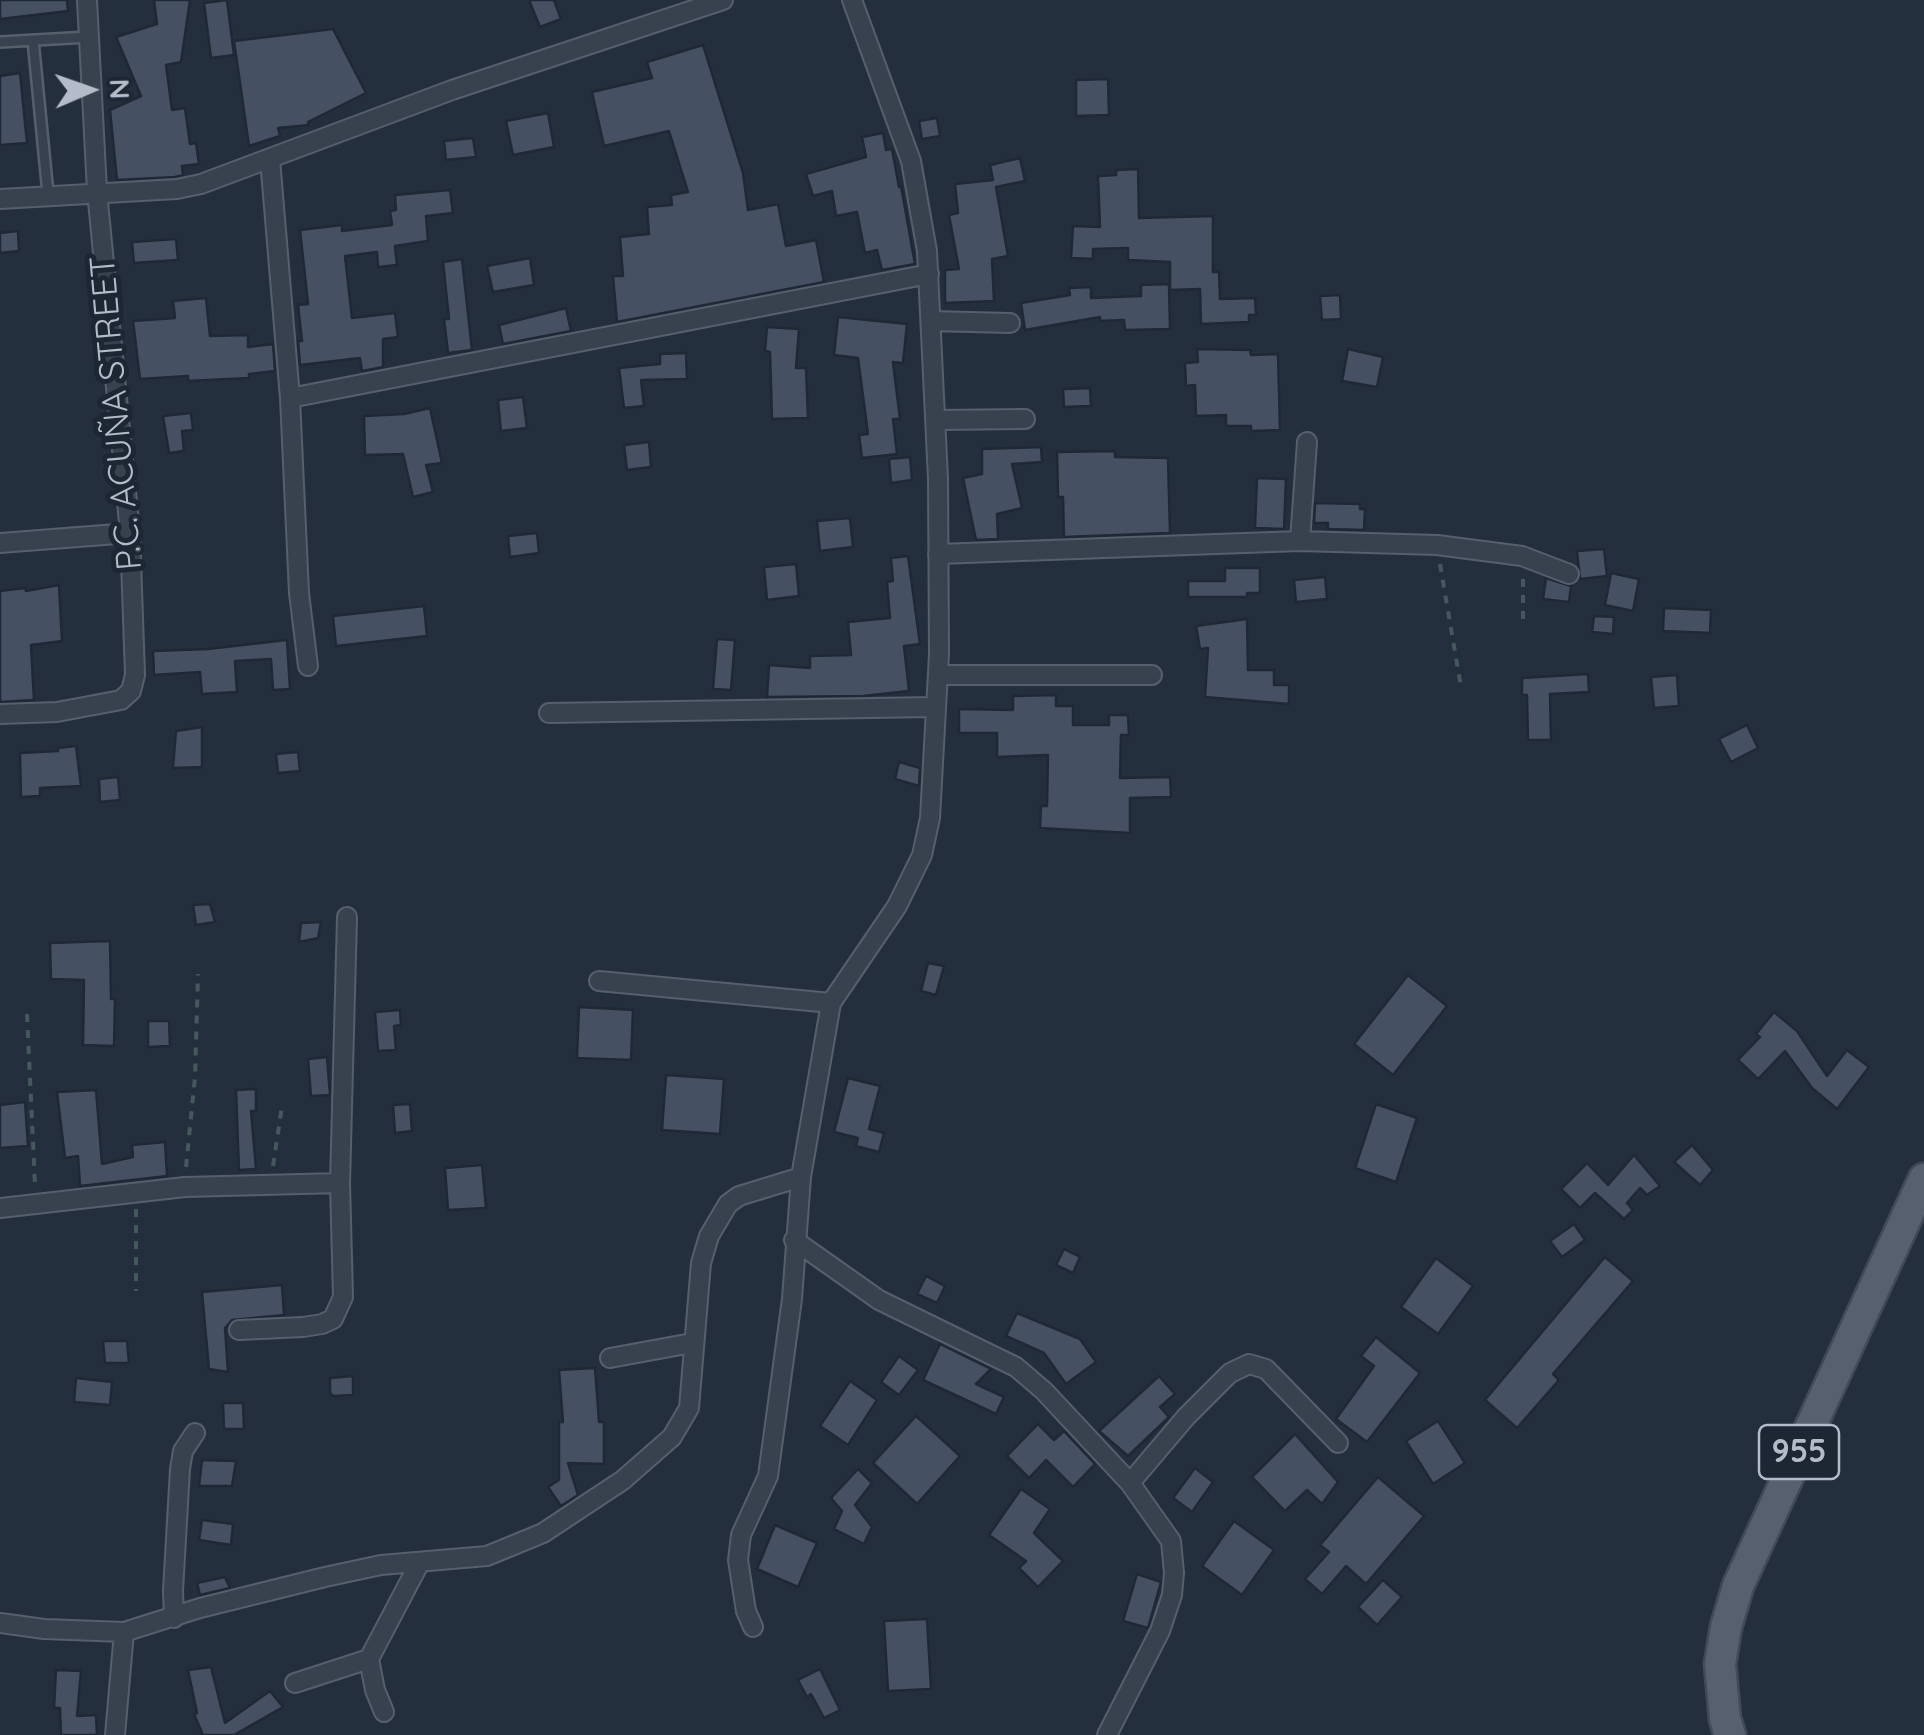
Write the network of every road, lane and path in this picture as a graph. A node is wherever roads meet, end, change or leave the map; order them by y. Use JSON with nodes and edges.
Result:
{"nodes":[{"id":1,"x":87,"y":0,"type":"edge"},
{"id":2,"x":723,"y":0,"type":"edge"},
{"id":3,"x":852,"y":0,"type":"edge"},
{"id":4,"x":89,"y":37,"type":"junction"},
{"id":5,"x":33,"y":40,"type":"junction"},
{"id":6,"x":0,"y":42,"type":"edge"},
{"id":7,"x":270,"y":159,"type":"junction"},
{"id":8,"x":97,"y":191,"type":"junction"},
{"id":9,"x":48,"y":194,"type":"junction"},
{"id":10,"x":0,"y":199,"type":"edge"},
{"id":11,"x":929,"y":274,"type":"junction"},
{"id":12,"x":931,"y":321,"type":"junction"},
{"id":13,"x":1010,"y":323,"type":"dead end"},
{"id":14,"x":290,"y":398,"type":"junction"},
{"id":15,"x":1026,"y":418,"type":"dead end"},
{"id":16,"x":937,"y":420,"type":"junction"},
{"id":17,"x":1307,"y":442,"type":"dead end"},
{"id":18,"x":130,"y":533,"type":"junction"},
{"id":19,"x":1300,"y":541,"type":"junction"},
{"id":20,"x":0,"y":544,"type":"edge"},
{"id":21,"x":1437,"y":545,"type":"junction"},
{"id":22,"x":938,"y":554,"type":"junction"},
{"id":23,"x":1522,"y":556,"type":"junction"},
{"id":24,"x":1569,"y":574,"type":"dead end"},
{"id":25,"x":1522,"y":619,"type":"dead end"},
{"id":26,"x":308,"y":666,"type":"dead end"},
{"id":27,"x":938,"y":676,"type":"junction"},
{"id":28,"x":1152,"y":676,"type":"dead end"},
{"id":29,"x":1461,"y":687,"type":"dead end"},
{"id":30,"x":936,"y":707,"type":"junction"},
{"id":31,"x":549,"y":713,"type":"dead end"},
{"id":32,"x":0,"y":714,"type":"edge"},
{"id":33,"x":346,"y":917,"type":"dead end"},
{"id":34,"x":198,"y":974,"type":"dead end"},
{"id":35,"x":599,"y":981,"type":"dead end"},
{"id":36,"x":831,"y":1003,"type":"junction"},
{"id":37,"x":27,"y":1014,"type":"dead end"},
{"id":38,"x":282,"y":1106,"type":"dead end"},
{"id":39,"x":802,"y":1177,"type":"junction"},
{"id":40,"x":1924,"y":1179,"type":"edge"},
{"id":41,"x":340,"y":1184,"type":"junction"},
{"id":42,"x":270,"y":1186,"type":"junction"},
{"id":43,"x":185,"y":1187,"type":"junction"},
{"id":44,"x":136,"y":1194,"type":"junction"},
{"id":45,"x":36,"y":1205,"type":"junction"},
{"id":46,"x":0,"y":1208,"type":"edge"},
{"id":47,"x":794,"y":1240,"type":"junction"},
{"id":48,"x":136,"y":1291,"type":"dead end"},
{"id":49,"x":239,"y":1330,"type":"dead end"},
{"id":50,"x":692,"y":1343,"type":"junction"},
{"id":51,"x":610,"y":1358,"type":"dead end"},
{"id":52,"x":195,"y":1433,"type":"dead end"},
{"id":53,"x":1338,"y":1444,"type":"dead end"},
{"id":54,"x":1130,"y":1483,"type":"junction"},
{"id":55,"x":420,"y":1562,"type":"junction"},
{"id":56,"x":174,"y":1618,"type":"junction"},
{"id":57,"x":0,"y":1623,"type":"edge"},
{"id":58,"x":753,"y":1627,"type":"dead end"},
{"id":59,"x":124,"y":1632,"type":"junction"},
{"id":60,"x":370,"y":1659,"type":"junction"},
{"id":61,"x":295,"y":1684,"type":"dead end"},
{"id":62,"x":384,"y":1712,"type":"dead end"},
{"id":63,"x":115,"y":1735,"type":"edge"},
{"id":64,"x":1106,"y":1735,"type":"edge"},
{"id":65,"x":1730,"y":1735,"type":"edge"}],
"edges":[{"from":1,"to":4,"type":"street","name":"P.C. ACUÑA STREET"},
{"from":2,"to":7,"type":"street"},
{"from":3,"to":11,"type":"street"},
{"from":4,"to":5,"type":"lane"},
{"from":4,"to":8,"type":"street","name":"P.C. ACUÑA STREET"},
{"from":5,"to":6,"type":"lane"},
{"from":5,"to":9,"type":"lane"},
{"from":7,"to":8,"type":"street"},
{"from":7,"to":14,"type":"street"},
{"from":8,"to":9,"type":"street"},
{"from":8,"to":18,"type":"street","name":"P.C. ACUÑA STREET"},
{"from":9,"to":10,"type":"street"},
{"from":11,"to":12,"type":"street"},
{"from":11,"to":14,"type":"street"},
{"from":12,"to":13,"type":"street"},
{"from":12,"to":16,"type":"street"},
{"from":14,"to":26,"type":"street"},
{"from":15,"to":16,"type":"street"},
{"from":16,"to":22,"type":"street"},
{"from":17,"to":19,"type":"street"},
{"from":18,"to":20,"type":"street"},
{"from":18,"to":32,"type":"street","name":"P.C. ACUÑA STREET"},
{"from":19,"to":21,"type":"street"},
{"from":19,"to":22,"type":"street"},
{"from":21,"to":23,"type":"street"},
{"from":21,"to":29,"type":"path"},
{"from":22,"to":27,"type":"street"},
{"from":23,"to":24,"type":"street"},
{"from":23,"to":25,"type":"path"},
{"from":27,"to":28,"type":"street"},
{"from":27,"to":30,"type":"street"},
{"from":30,"to":31,"type":"street"},
{"from":30,"to":36,"type":"street"},
{"from":33,"to":41,"type":"street"},
{"from":34,"to":43,"type":"path"},
{"from":35,"to":36,"type":"street"},
{"from":36,"to":39,"type":"street"},
{"from":37,"to":45,"type":"path"},
{"from":38,"to":42,"type":"path"},
{"from":39,"to":47,"type":"street"},
{"from":39,"to":50,"type":"street"},
{"from":40,"to":65,"type":"main road","number":"955"},
{"from":41,"to":42,"type":"street"},
{"from":41,"to":49,"type":"street"},
{"from":42,"to":43,"type":"street"},
{"from":43,"to":44,"type":"street"},
{"from":44,"to":45,"type":"street"},
{"from":44,"to":48,"type":"path"},
{"from":45,"to":46,"type":"street"},
{"from":47,"to":54,"type":"street"},
{"from":47,"to":58,"type":"street"},
{"from":50,"to":51,"type":"street"},
{"from":50,"to":55,"type":"street"},
{"from":52,"to":56,"type":"street"},
{"from":53,"to":54,"type":"street"},
{"from":54,"to":64,"type":"street"},
{"from":55,"to":56,"type":"street"},
{"from":55,"to":60,"type":"street"},
{"from":56,"to":59,"type":"street"},
{"from":57,"to":59,"type":"street"},
{"from":59,"to":63,"type":"street"},
{"from":60,"to":61,"type":"street"},
{"from":60,"to":62,"type":"street"}]}
